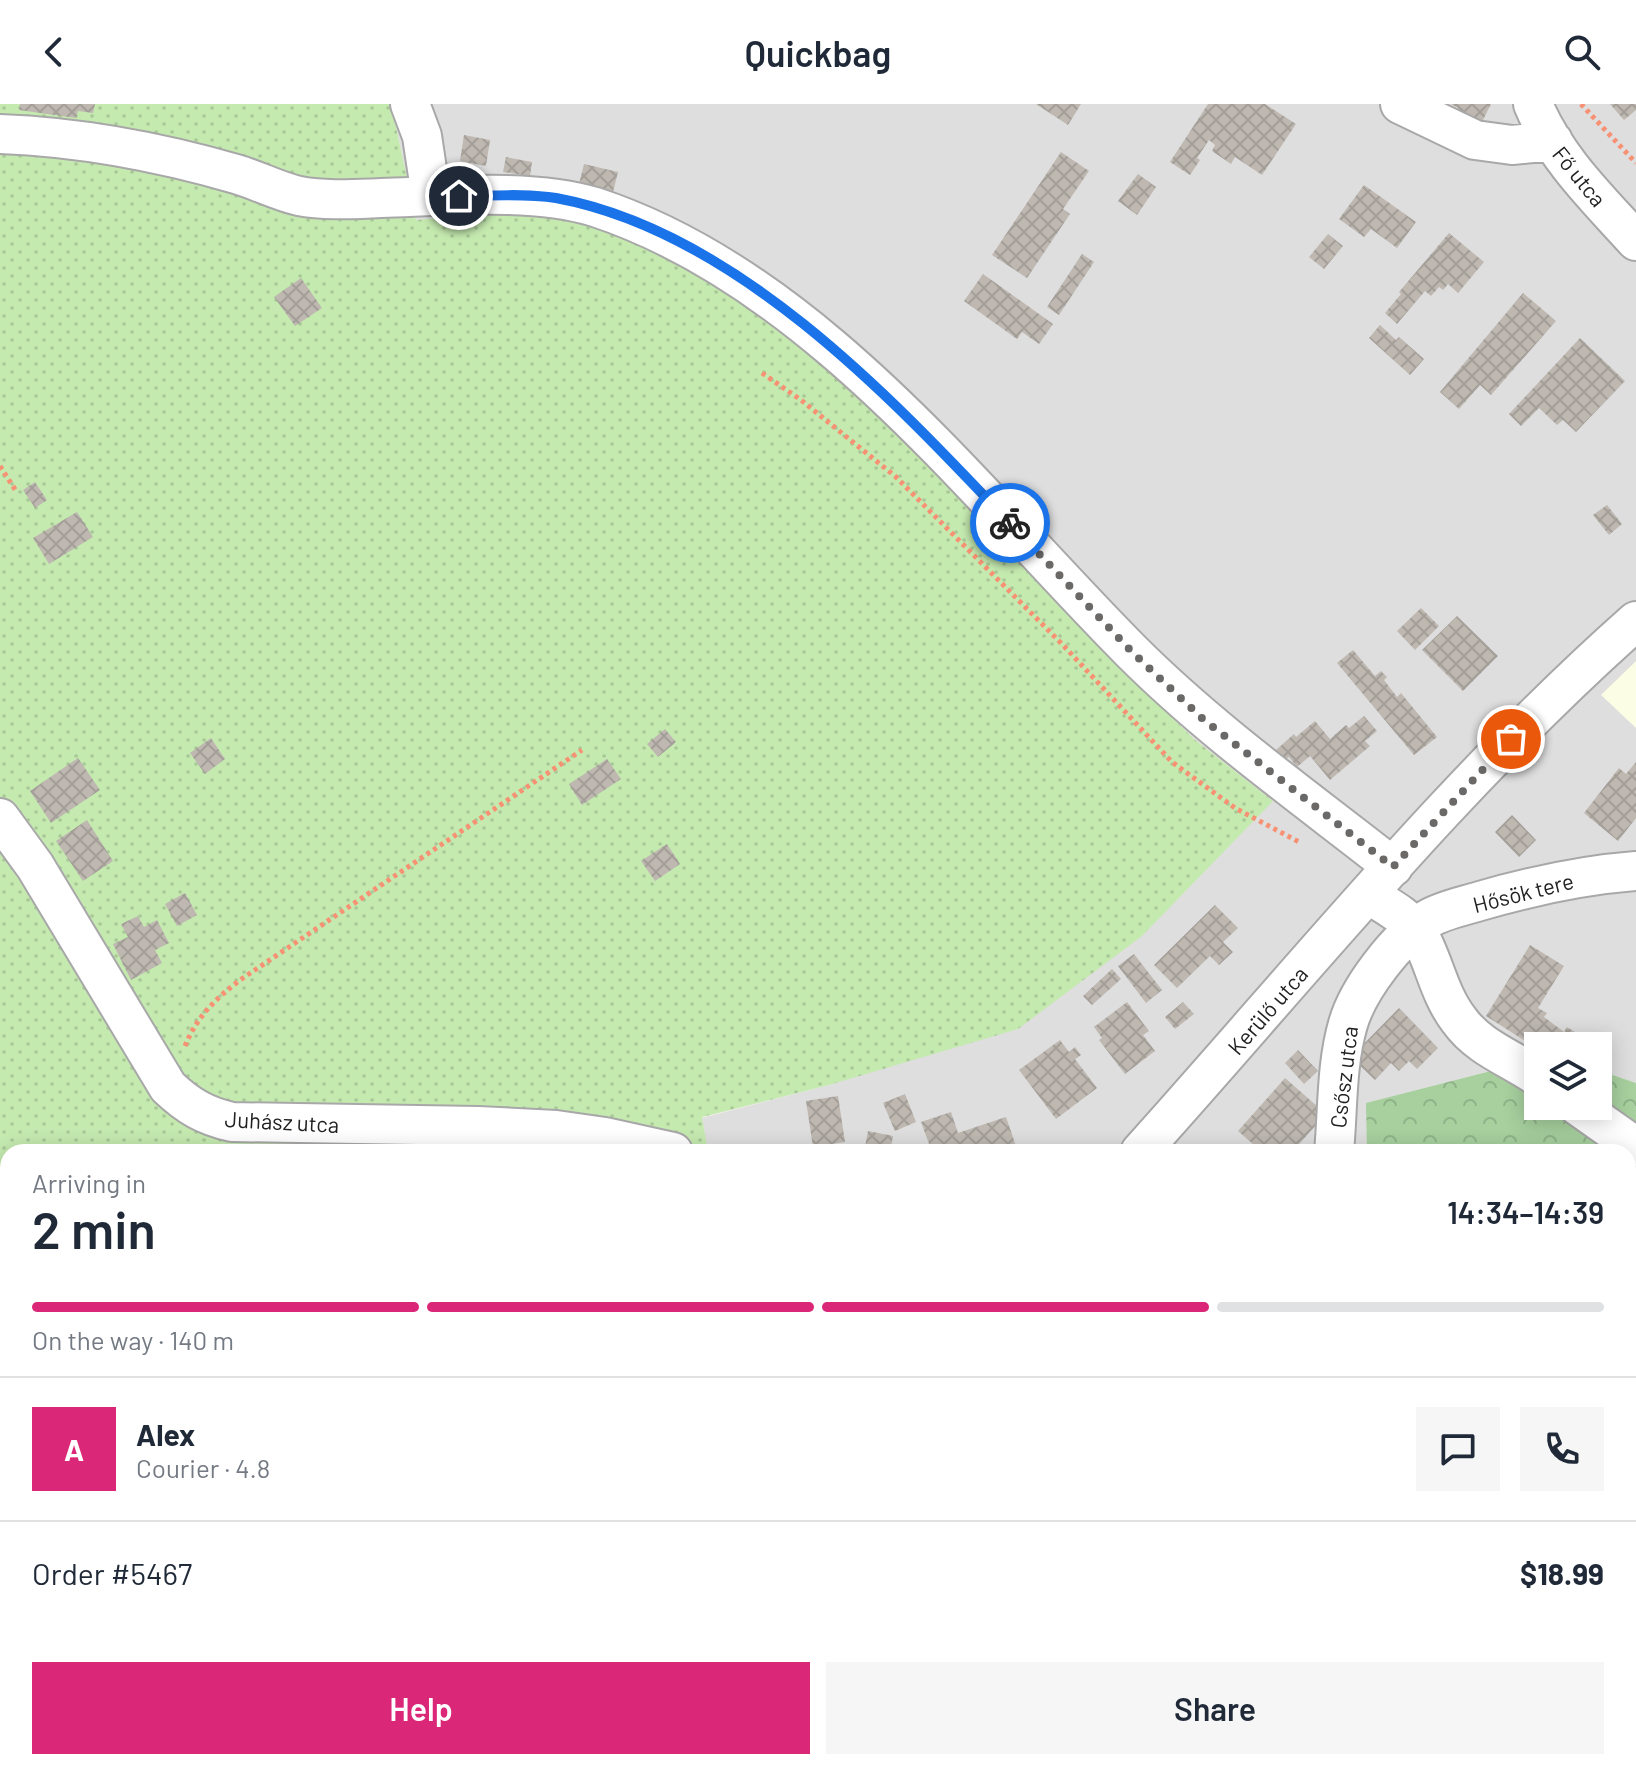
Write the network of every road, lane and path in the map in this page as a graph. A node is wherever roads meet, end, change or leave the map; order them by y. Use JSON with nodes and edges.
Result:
{"nodes":[{"id":1,"x":410,"y":104,"type":"edge"},
{"id":2,"x":1400,"y":104,"type":"edge"},
{"id":3,"x":1533,"y":104,"type":"edge"},
{"id":4,"x":1581,"y":104,"type":"edge"},
{"id":5,"x":0,"y":134,"type":"edge"},
{"id":6,"x":1553,"y":141,"type":"junction"},
{"id":7,"x":1636,"y":163,"type":"edge"},
{"id":8,"x":431,"y":196,"type":"junction"},
{"id":9,"x":1636,"y":241,"type":"edge"},
{"id":10,"x":762,"y":373,"type":"dead end"},
{"id":11,"x":0,"y":466,"type":"edge"},
{"id":12,"x":16,"y":491,"type":"dead end"},
{"id":13,"x":1636,"y":621,"type":"edge"},
{"id":14,"x":582,"y":750,"type":"dead end"},
{"id":15,"x":0,"y":818,"type":"edge"},
{"id":16,"x":1300,"y":842,"type":"dead end"},
{"id":17,"x":1636,"y":871,"type":"edge"},
{"id":18,"x":1381,"y":880,"type":"junction"},
{"id":19,"x":1415,"y":929,"type":"junction"},
{"id":20,"x":1524,"y":1069,"type":"edge"},
{"id":21,"x":168,"y":1087,"type":"junction"},
{"id":22,"x":1598,"y":1120,"type":"edge"},
{"id":23,"x":409,"y":1126,"type":"junction"},
{"id":24,"x":391,"y":1144,"type":"edge"},
{"id":25,"x":637,"y":1144,"type":"edge"},
{"id":26,"x":1147,"y":1144,"type":"edge"},
{"id":27,"x":1335,"y":1144,"type":"edge"},
{"id":28,"x":1632,"y":1144,"type":"edge"}],
"edges":[{"from":1,"to":8,"type":"street"},
{"from":2,"to":6,"type":"street"},
{"from":3,"to":6,"type":"street","name":"Fő utca"},
{"from":4,"to":7,"type":"path"},
{"from":5,"to":8,"type":"street"},
{"from":6,"to":9,"type":"street","name":"Fő utca"},
{"from":8,"to":18,"type":"street"},
{"from":10,"to":16,"type":"path"},
{"from":11,"to":12,"type":"path"},
{"from":13,"to":18,"type":"street","name":"Kerülő utca"},
{"from":14,"to":21,"type":"path"},
{"from":15,"to":21,"type":"street","name":"Juhász utca"},
{"from":17,"to":19,"type":"street","name":"Hősök tere"},
{"from":18,"to":19,"type":"street"},
{"from":18,"to":26,"type":"street","name":"Kerülő utca"},
{"from":19,"to":20,"type":"street"},
{"from":19,"to":27,"type":"street","name":"Csősz utca"},
{"from":21,"to":23,"type":"street","name":"Juhász utca"},
{"from":22,"to":28,"type":"street"},
{"from":23,"to":24,"type":"street"},
{"from":23,"to":25,"type":"street","name":"Juhász utca"}]}
